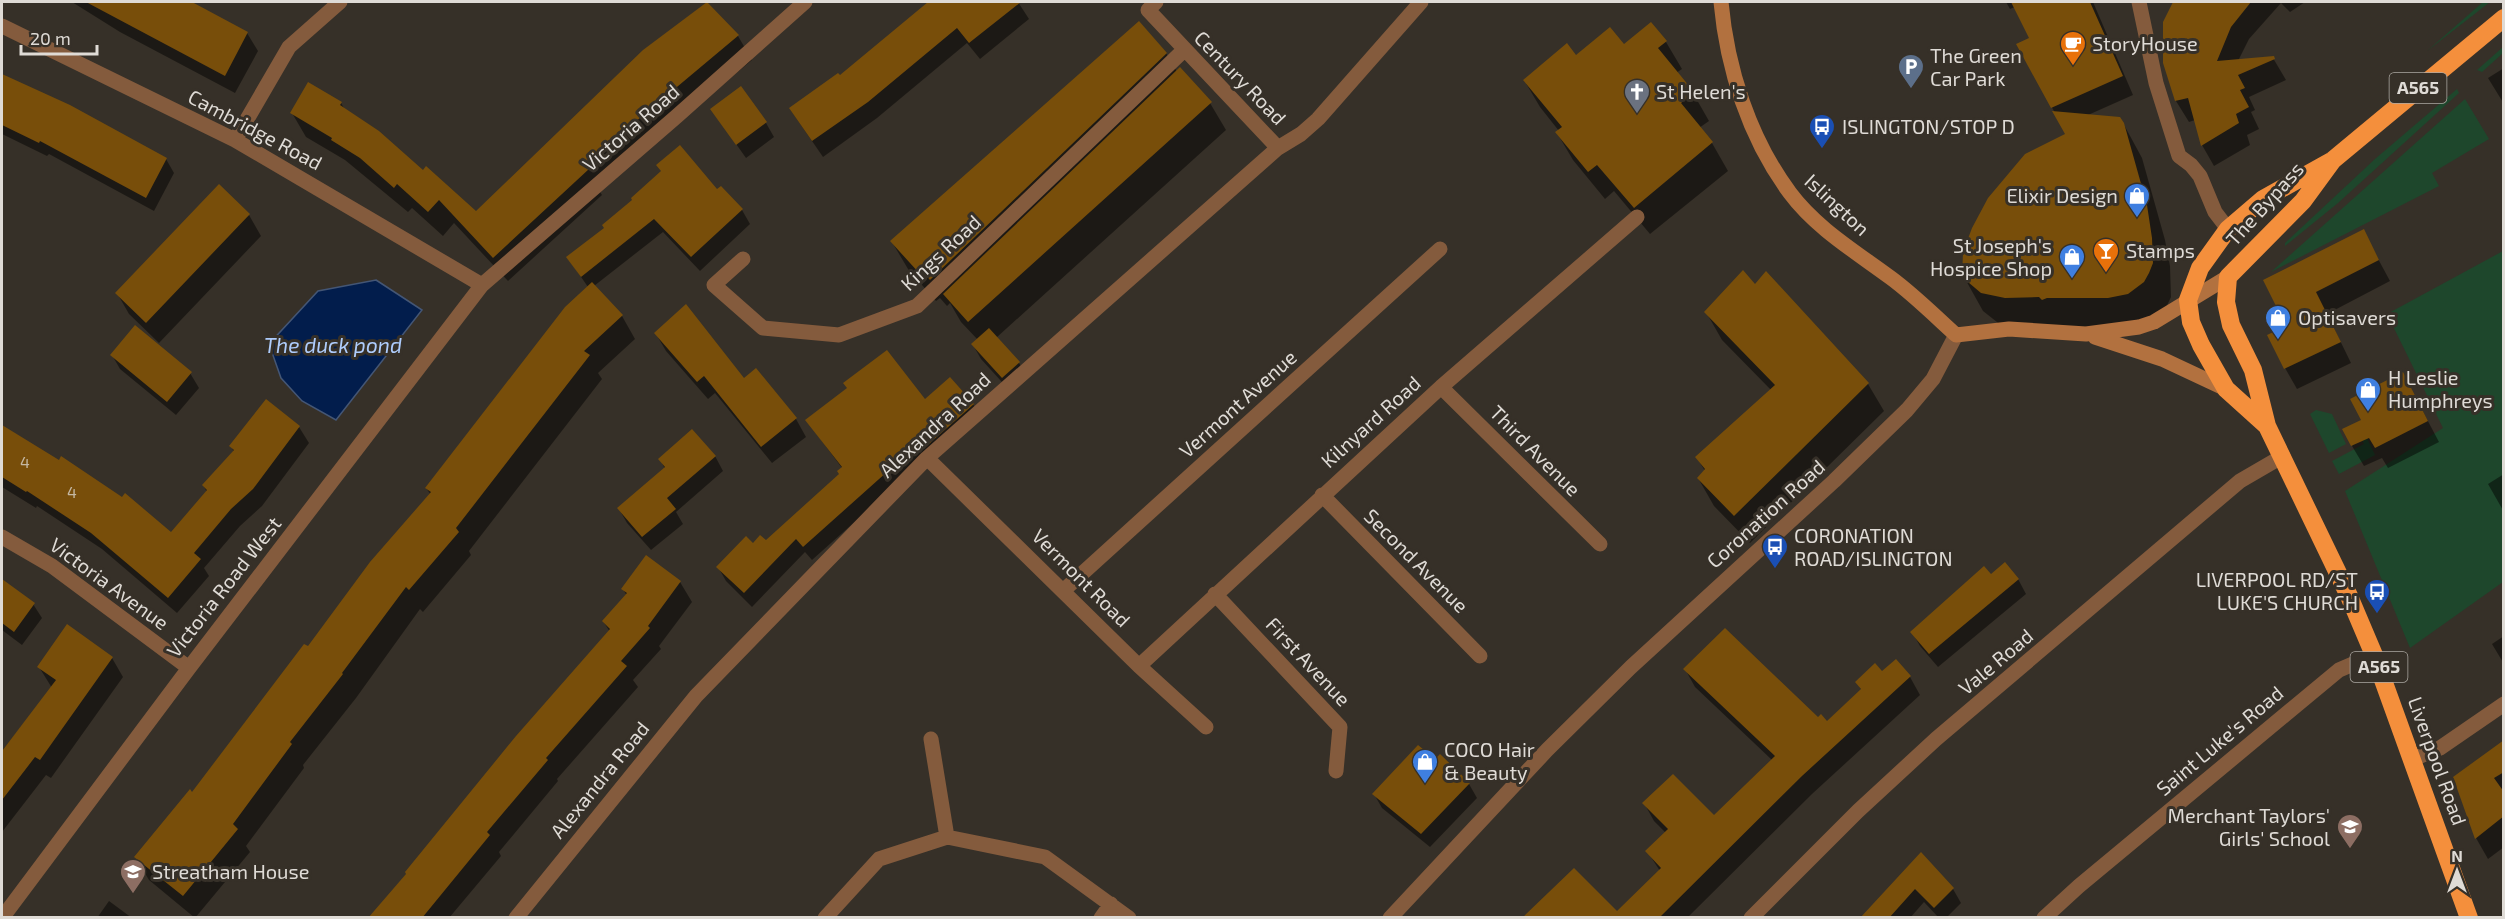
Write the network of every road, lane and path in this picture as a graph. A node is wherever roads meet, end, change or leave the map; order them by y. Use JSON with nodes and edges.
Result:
{"nodes":[{"id":1,"x":340,"y":2,"type":"edge"},
{"id":2,"x":805,"y":2,"type":"edge"},
{"id":3,"x":1421,"y":2,"type":"edge"},
{"id":4,"x":1721,"y":2,"type":"edge"},
{"id":5,"x":2139,"y":2,"type":"edge"},
{"id":6,"x":1152,"y":6,"type":"edge"},
{"id":7,"x":2504,"y":18,"type":"edge"},
{"id":8,"x":2,"y":26,"type":"edge"},
{"id":9,"x":1184,"y":50,"type":"junction"},
{"id":10,"x":235,"y":140,"type":"junction"},
{"id":11,"x":1278,"y":148,"type":"junction"},
{"id":12,"x":2333,"y":160,"type":"junction"},
{"id":13,"x":1637,"y":217,"type":"dead end"},
{"id":14,"x":2228,"y":229,"type":"junction"},
{"id":15,"x":1440,"y":249,"type":"dead end"},
{"id":16,"x":743,"y":259,"type":"dead end"},
{"id":17,"x":2228,"y":277,"type":"junction"},
{"id":18,"x":482,"y":285,"type":"junction"},
{"id":19,"x":2188,"y":300,"type":"junction"},
{"id":20,"x":2086,"y":334,"type":"junction"},
{"id":21,"x":1956,"y":335,"type":"junction"},
{"id":22,"x":1441,"y":387,"type":"junction"},
{"id":23,"x":2226,"y":389,"type":"junction"},
{"id":24,"x":2267,"y":426,"type":"junction"},
{"id":25,"x":2283,"y":456,"type":"junction"},
{"id":26,"x":927,"y":458,"type":"junction"},
{"id":27,"x":1322,"y":495,"type":"junction"},
{"id":28,"x":2,"y":537,"type":"edge"},
{"id":29,"x":1600,"y":544,"type":"dead end"},
{"id":30,"x":1064,"y":590,"type":"junction"},
{"id":31,"x":1215,"y":594,"type":"junction"},
{"id":32,"x":2374,"y":655,"type":"junction"},
{"id":33,"x":1480,"y":656,"type":"dead end"},
{"id":34,"x":1139,"y":666,"type":"junction"},
{"id":35,"x":189,"y":668,"type":"junction"},
{"id":36,"x":2504,"y":704,"type":"edge"},
{"id":37,"x":1206,"y":727,"type":"dead end"},
{"id":38,"x":932,"y":739,"type":"dead end"},
{"id":39,"x":2413,"y":759,"type":"junction"},
{"id":40,"x":1336,"y":771,"type":"dead end"},
{"id":41,"x":947,"y":837,"type":"junction"},
{"id":42,"x":1111,"y":904,"type":"junction"},
{"id":43,"x":1399,"y":914,"type":"edge"},
{"id":44,"x":2,"y":918,"type":"edge"},
{"id":45,"x":516,"y":918,"type":"edge"},
{"id":46,"x":825,"y":918,"type":"edge"},
{"id":47,"x":1101,"y":918,"type":"edge"},
{"id":48,"x":1130,"y":918,"type":"edge"},
{"id":49,"x":1751,"y":918,"type":"edge"},
{"id":50,"x":2044,"y":918,"type":"edge"},
{"id":51,"x":2469,"y":918,"type":"edge"}],
"edges":[{"from":1,"to":10,"type":"street"},
{"from":2,"to":18,"type":"street","name":"Victoria Road"},
{"from":3,"to":11,"type":"street","name":"Alexandra Road"},
{"from":4,"to":21,"type":"main road","name":"Islington"},
{"from":5,"to":14,"type":"street"},
{"from":6,"to":9,"type":"street","name":"Century Road"},
{"from":7,"to":12,"type":"highway","name":"The Bypass","number":"A565"},
{"from":8,"to":10,"type":"street","name":"Cambridge Road"},
{"from":9,"to":11,"type":"street","name":"Century Road"},
{"from":9,"to":16,"type":"street","name":"Kings Road"},
{"from":10,"to":18,"type":"street","name":"Cambridge Road"},
{"from":11,"to":26,"type":"street","name":"Alexandra Road"},
{"from":12,"to":14,"type":"highway","name":"The Bypass","number":"A565"},
{"from":12,"to":17,"type":"highway","name":"The Bypass","number":"A565"},
{"from":13,"to":22,"type":"street","name":"Kilnyard Road"},
{"from":14,"to":19,"type":"highway","name":"The Bypass","number":"A565"},
{"from":15,"to":30,"type":"street","name":"Vermont Avenue"},
{"from":17,"to":19,"type":"main road"},
{"from":17,"to":24,"type":"highway","name":"Liverpool Road","number":"A565"},
{"from":18,"to":35,"type":"street","name":"Victoria Road West"},
{"from":19,"to":20,"type":"main road"},
{"from":19,"to":23,"type":"highway","name":"Liverpool Road","number":"A565"},
{"from":20,"to":21,"type":"main road"},
{"from":20,"to":23,"type":"main road"},
{"from":21,"to":43,"type":"street","name":"Coronation Road"},
{"from":22,"to":27,"type":"street","name":"Kilnyard Road"},
{"from":22,"to":29,"type":"street","name":"Third Avenue"},
{"from":23,"to":24,"type":"highway","name":"Liverpool Road","number":"A565"},
{"from":24,"to":25,"type":"highway","name":"Liverpool Road","number":"A565"},
{"from":25,"to":32,"type":"highway","name":"Liverpool Road","number":"A565"},
{"from":25,"to":49,"type":"street","name":"Vale Road"},
{"from":26,"to":30,"type":"street","name":"Vermont Road"},
{"from":26,"to":45,"type":"street","name":"Alexandra Road"},
{"from":27,"to":31,"type":"street","name":"Kilnyard Road"},
{"from":27,"to":33,"type":"street","name":"Second Avenue"},
{"from":28,"to":35,"type":"street","name":"Victoria Avenue"},
{"from":30,"to":34,"type":"street","name":"Vermont Road"},
{"from":31,"to":34,"type":"street","name":"Kilnyard Road"},
{"from":31,"to":40,"type":"street","name":"First Avenue"},
{"from":32,"to":39,"type":"highway","name":"Liverpool Road","number":"A565"},
{"from":32,"to":50,"type":"street","name":"Saint Luke's Road"},
{"from":34,"to":37,"type":"street","name":"Vermont Road"},
{"from":35,"to":44,"type":"street","name":"Victoria Road West"},
{"from":36,"to":39,"type":"street"},
{"from":38,"to":41,"type":"street"},
{"from":39,"to":51,"type":"highway","name":"Liverpool Road","number":"A565"},
{"from":41,"to":42,"type":"street"},
{"from":41,"to":46,"type":"street"},
{"from":42,"to":47,"type":"street"},
{"from":42,"to":48,"type":"street"}]}
